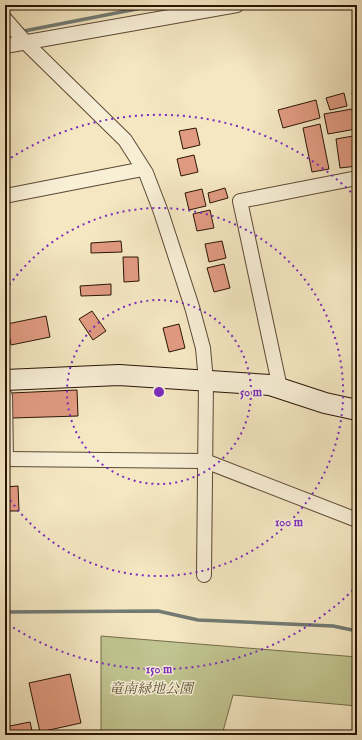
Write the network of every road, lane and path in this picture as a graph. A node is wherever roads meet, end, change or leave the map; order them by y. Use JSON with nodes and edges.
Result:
{"nodes":[{"id":1,"x":237,"y":5,"type":"edge"},
{"id":2,"x":5,"y":19,"type":"edge"},
{"id":3,"x":26,"y":43,"type":"junction"},
{"id":4,"x":5,"y":46,"type":"edge"},
{"id":5,"x":143,"y":168,"type":"junction"},
{"id":6,"x":357,"y":178,"type":"edge"},
{"id":7,"x":5,"y":196,"type":"edge"},
{"id":8,"x":5,"y":380,"type":"edge"},
{"id":9,"x":206,"y":381,"type":"junction"},
{"id":10,"x":280,"y":388,"type":"junction"},
{"id":11,"x":5,"y":396,"type":"edge"},
{"id":12,"x":357,"y":410,"type":"edge"},
{"id":13,"x":5,"y":459,"type":"edge"},
{"id":14,"x":205,"y":461,"type":"junction"},
{"id":15,"x":357,"y":520,"type":"edge"},
{"id":16,"x":204,"y":576,"type":"dead end"}],
"edges":[{"from":1,"to":3,"type":"street"},
{"from":2,"to":3,"type":"street"},
{"from":3,"to":4,"type":"street"},
{"from":3,"to":5,"type":"street"},
{"from":5,"to":7,"type":"street"},
{"from":5,"to":9,"type":"street"},
{"from":6,"to":10,"type":"street"},
{"from":8,"to":9,"type":"street"},
{"from":9,"to":10,"type":"street"},
{"from":9,"to":14,"type":"street"},
{"from":10,"to":12,"type":"street"},
{"from":11,"to":13,"type":"street"},
{"from":13,"to":14,"type":"street"},
{"from":14,"to":15,"type":"street"},
{"from":14,"to":16,"type":"street"}]}
